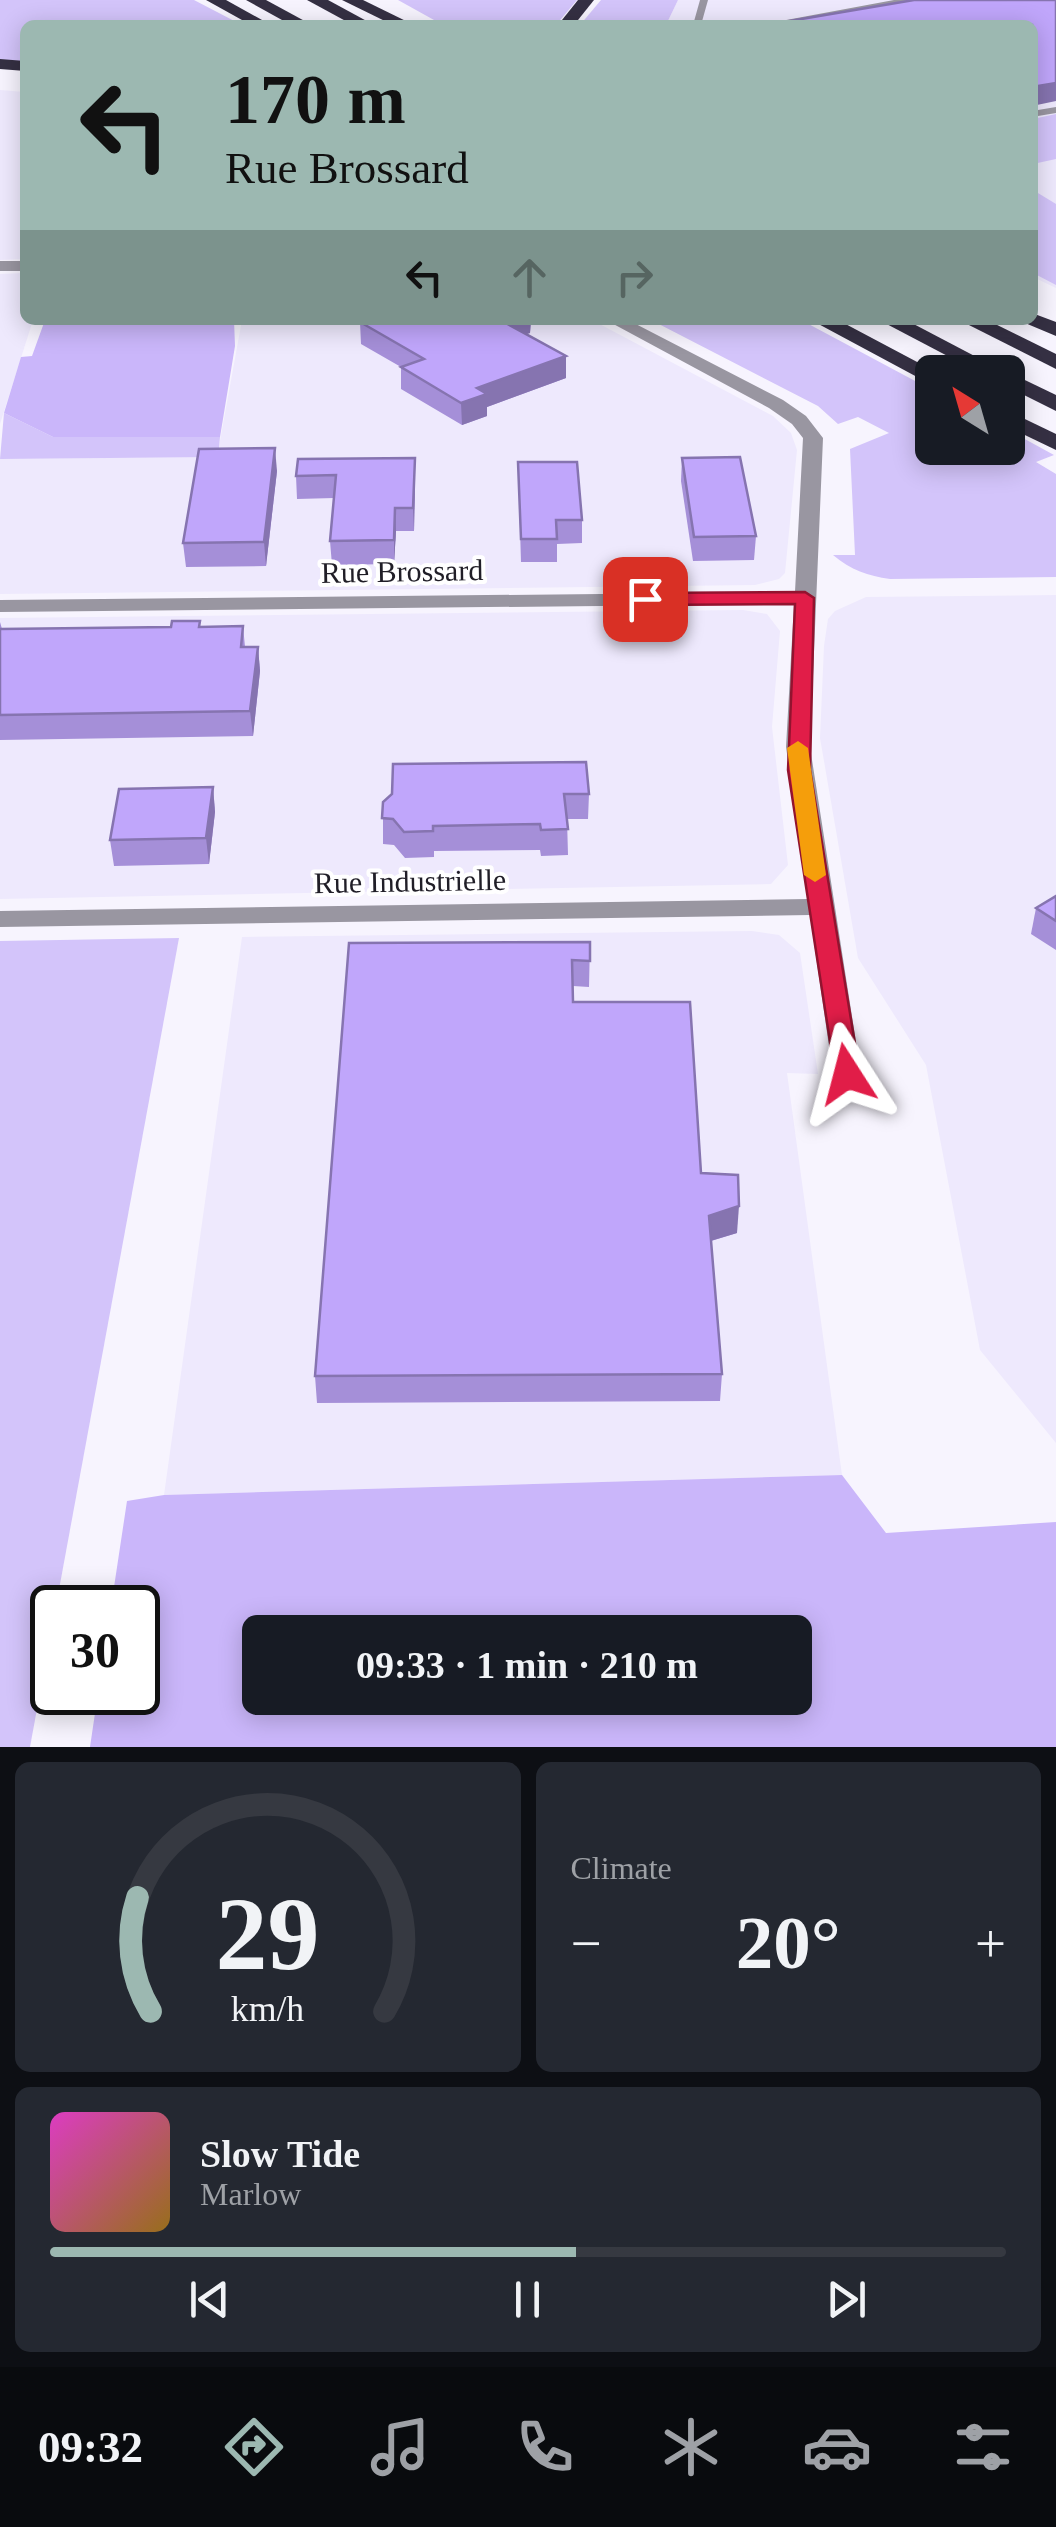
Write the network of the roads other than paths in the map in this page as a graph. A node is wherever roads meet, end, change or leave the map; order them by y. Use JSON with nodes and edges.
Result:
{"nodes":[{"id":1,"x":214,"y":0,"type":"edge"},
{"id":2,"x":254,"y":0,"type":"edge"},
{"id":3,"x":315,"y":0,"type":"edge"},
{"id":4,"x":350,"y":0,"type":"edge"},
{"id":5,"x":378,"y":0,"type":"edge"},
{"id":6,"x":586,"y":0,"type":"edge"},
{"id":7,"x":908,"y":0,"type":"edge"},
{"id":8,"x":253,"y":20,"type":"edge"},
{"id":9,"x":294,"y":20,"type":"edge"},
{"id":10,"x":356,"y":20,"type":"edge"},
{"id":11,"x":395,"y":20,"type":"edge"},
{"id":12,"x":412,"y":20,"type":"edge"},
{"id":13,"x":570,"y":20,"type":"edge"},
{"id":14,"x":792,"y":20,"type":"edge"},
{"id":15,"x":624,"y":325,"type":"edge"},
{"id":16,"x":831,"y":325,"type":"edge"},
{"id":17,"x":900,"y":325,"type":"edge"},
{"id":18,"x":980,"y":325,"type":"edge"},
{"id":19,"x":960,"y":355,"type":"edge"},
{"id":20,"x":1056,"y":362,"type":"edge"},
{"id":21,"x":915,"y":370,"type":"edge"},
{"id":22,"x":1025,"y":388,"type":"edge"},
{"id":23,"x":1056,"y":404,"type":"edge"},
{"id":24,"x":1025,"y":426,"type":"edge"},
{"id":25,"x":1056,"y":442,"type":"edge"},
{"id":26,"x":805,"y":598,"type":"junction"},
{"id":27,"x":0,"y":606,"type":"edge"},
{"id":28,"x":820,"y":908,"type":"junction"},
{"id":29,"x":0,"y":919,"type":"edge"},
{"id":30,"x":847,"y":1074,"type":"dead end"}],
"edges":[{"from":1,"to":8,"type":"highway"},
{"from":2,"to":9,"type":"highway"},
{"from":3,"to":10,"type":"highway"},
{"from":4,"to":11,"type":"highway"},
{"from":5,"to":12,"type":"highway"},
{"from":6,"to":13,"type":"highway"},
{"from":7,"to":14,"type":"lane"},
{"from":15,"to":26,"type":"street"},
{"from":16,"to":21,"type":"highway"},
{"from":17,"to":19,"type":"highway"},
{"from":18,"to":20,"type":"highway"},
{"from":22,"to":23,"type":"highway"},
{"from":24,"to":25,"type":"highway"},
{"from":26,"to":27,"type":"street","name":"Rue Brossard"},
{"from":26,"to":28,"type":"street"},
{"from":28,"to":29,"type":"street","name":"Rue Industrielle"},
{"from":28,"to":30,"type":"street"}]}
